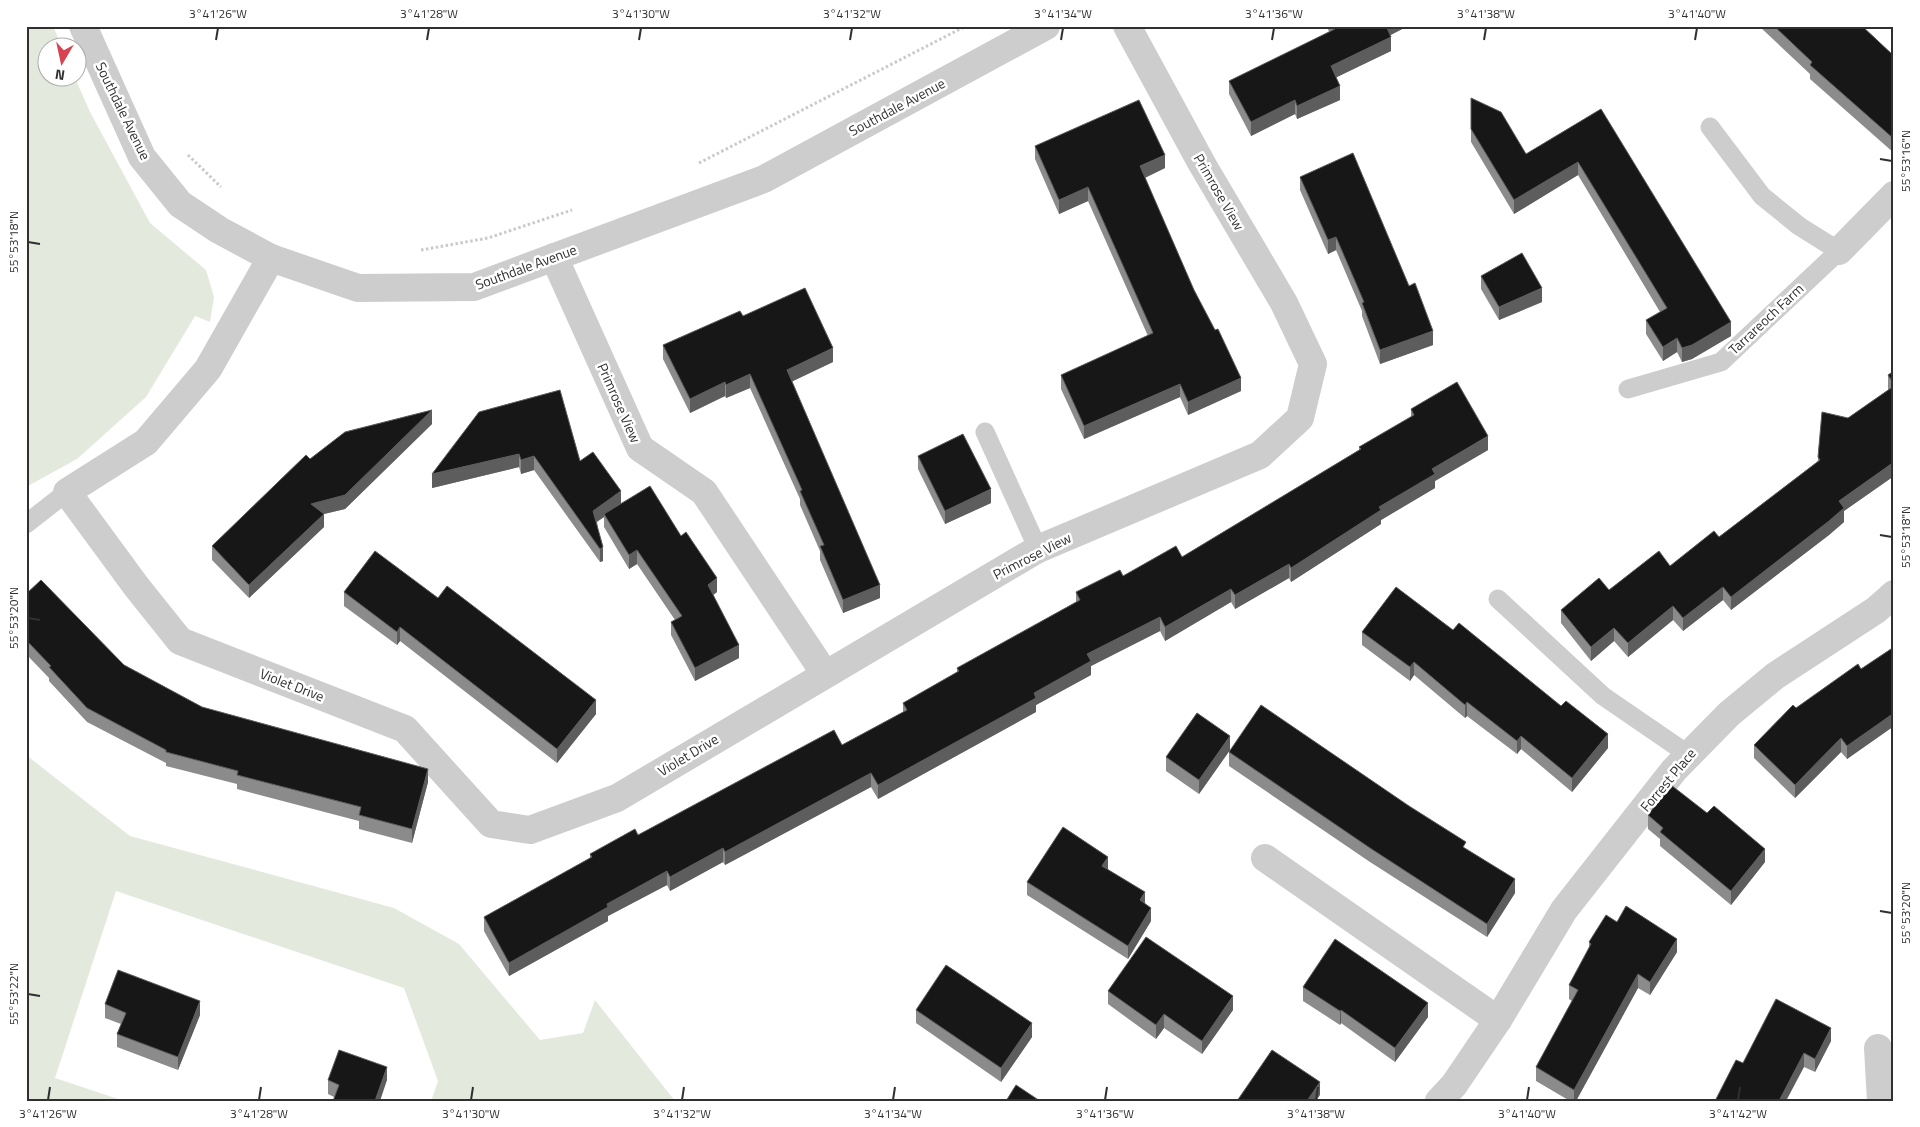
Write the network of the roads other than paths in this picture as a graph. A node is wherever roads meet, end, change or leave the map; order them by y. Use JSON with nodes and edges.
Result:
{"nodes":[{"id":1,"x":83,"y":26,"type":"edge"},
{"id":2,"x":1046,"y":26,"type":"edge"},
{"id":3,"x":1128,"y":26,"type":"edge"},
{"id":4,"x":1710,"y":127,"type":"dead end"},
{"id":5,"x":1894,"y":195,"type":"edge"},
{"id":6,"x":1839,"y":251,"type":"junction"},
{"id":7,"x":554,"y":257,"type":"junction"},
{"id":8,"x":271,"y":258,"type":"junction"},
{"id":9,"x":1628,"y":389,"type":"dead end"},
{"id":10,"x":985,"y":432,"type":"dead end"},
{"id":11,"x":67,"y":492,"type":"junction"},
{"id":12,"x":26,"y":524,"type":"edge"},
{"id":13,"x":1038,"y":549,"type":"junction"},
{"id":14,"x":1894,"y":594,"type":"edge"},
{"id":15,"x":1498,"y":598,"type":"dead end"},
{"id":16,"x":825,"y":674,"type":"junction"},
{"id":17,"x":1688,"y":755,"type":"junction"},
{"id":18,"x":1265,"y":858,"type":"dead end"},
{"id":19,"x":1498,"y":1020,"type":"junction"},
{"id":20,"x":1878,"y":1048,"type":"dead end"},
{"id":21,"x":1439,"y":1101,"type":"edge"},
{"id":22,"x":1881,"y":1101,"type":"edge"}],
"edges":[{"from":1,"to":8,"type":"street","name":"Southdale Avenue"},
{"from":2,"to":7,"type":"street","name":"Southdale Avenue"},
{"from":3,"to":13,"type":"street","name":"Primrose View"},
{"from":4,"to":6,"type":"lane"},
{"from":5,"to":6,"type":"street"},
{"from":6,"to":9,"type":"lane","name":"Tarrareoch Farm"},
{"from":7,"to":8,"type":"street","name":"Southdale Avenue"},
{"from":7,"to":16,"type":"street","name":"Primrose View"},
{"from":8,"to":11,"type":"street"},
{"from":10,"to":13,"type":"lane"},
{"from":11,"to":12,"type":"lane"},
{"from":11,"to":16,"type":"street","name":"Violet Drive"},
{"from":13,"to":16,"type":"street","name":"Primrose View"},
{"from":14,"to":17,"type":"street","name":"Forrest Place"},
{"from":15,"to":17,"type":"lane"},
{"from":17,"to":19,"type":"street","name":"Forrest Place"},
{"from":18,"to":19,"type":"street"},
{"from":19,"to":21,"type":"street","name":"Forrest Place"},
{"from":20,"to":22,"type":"street"}]}
